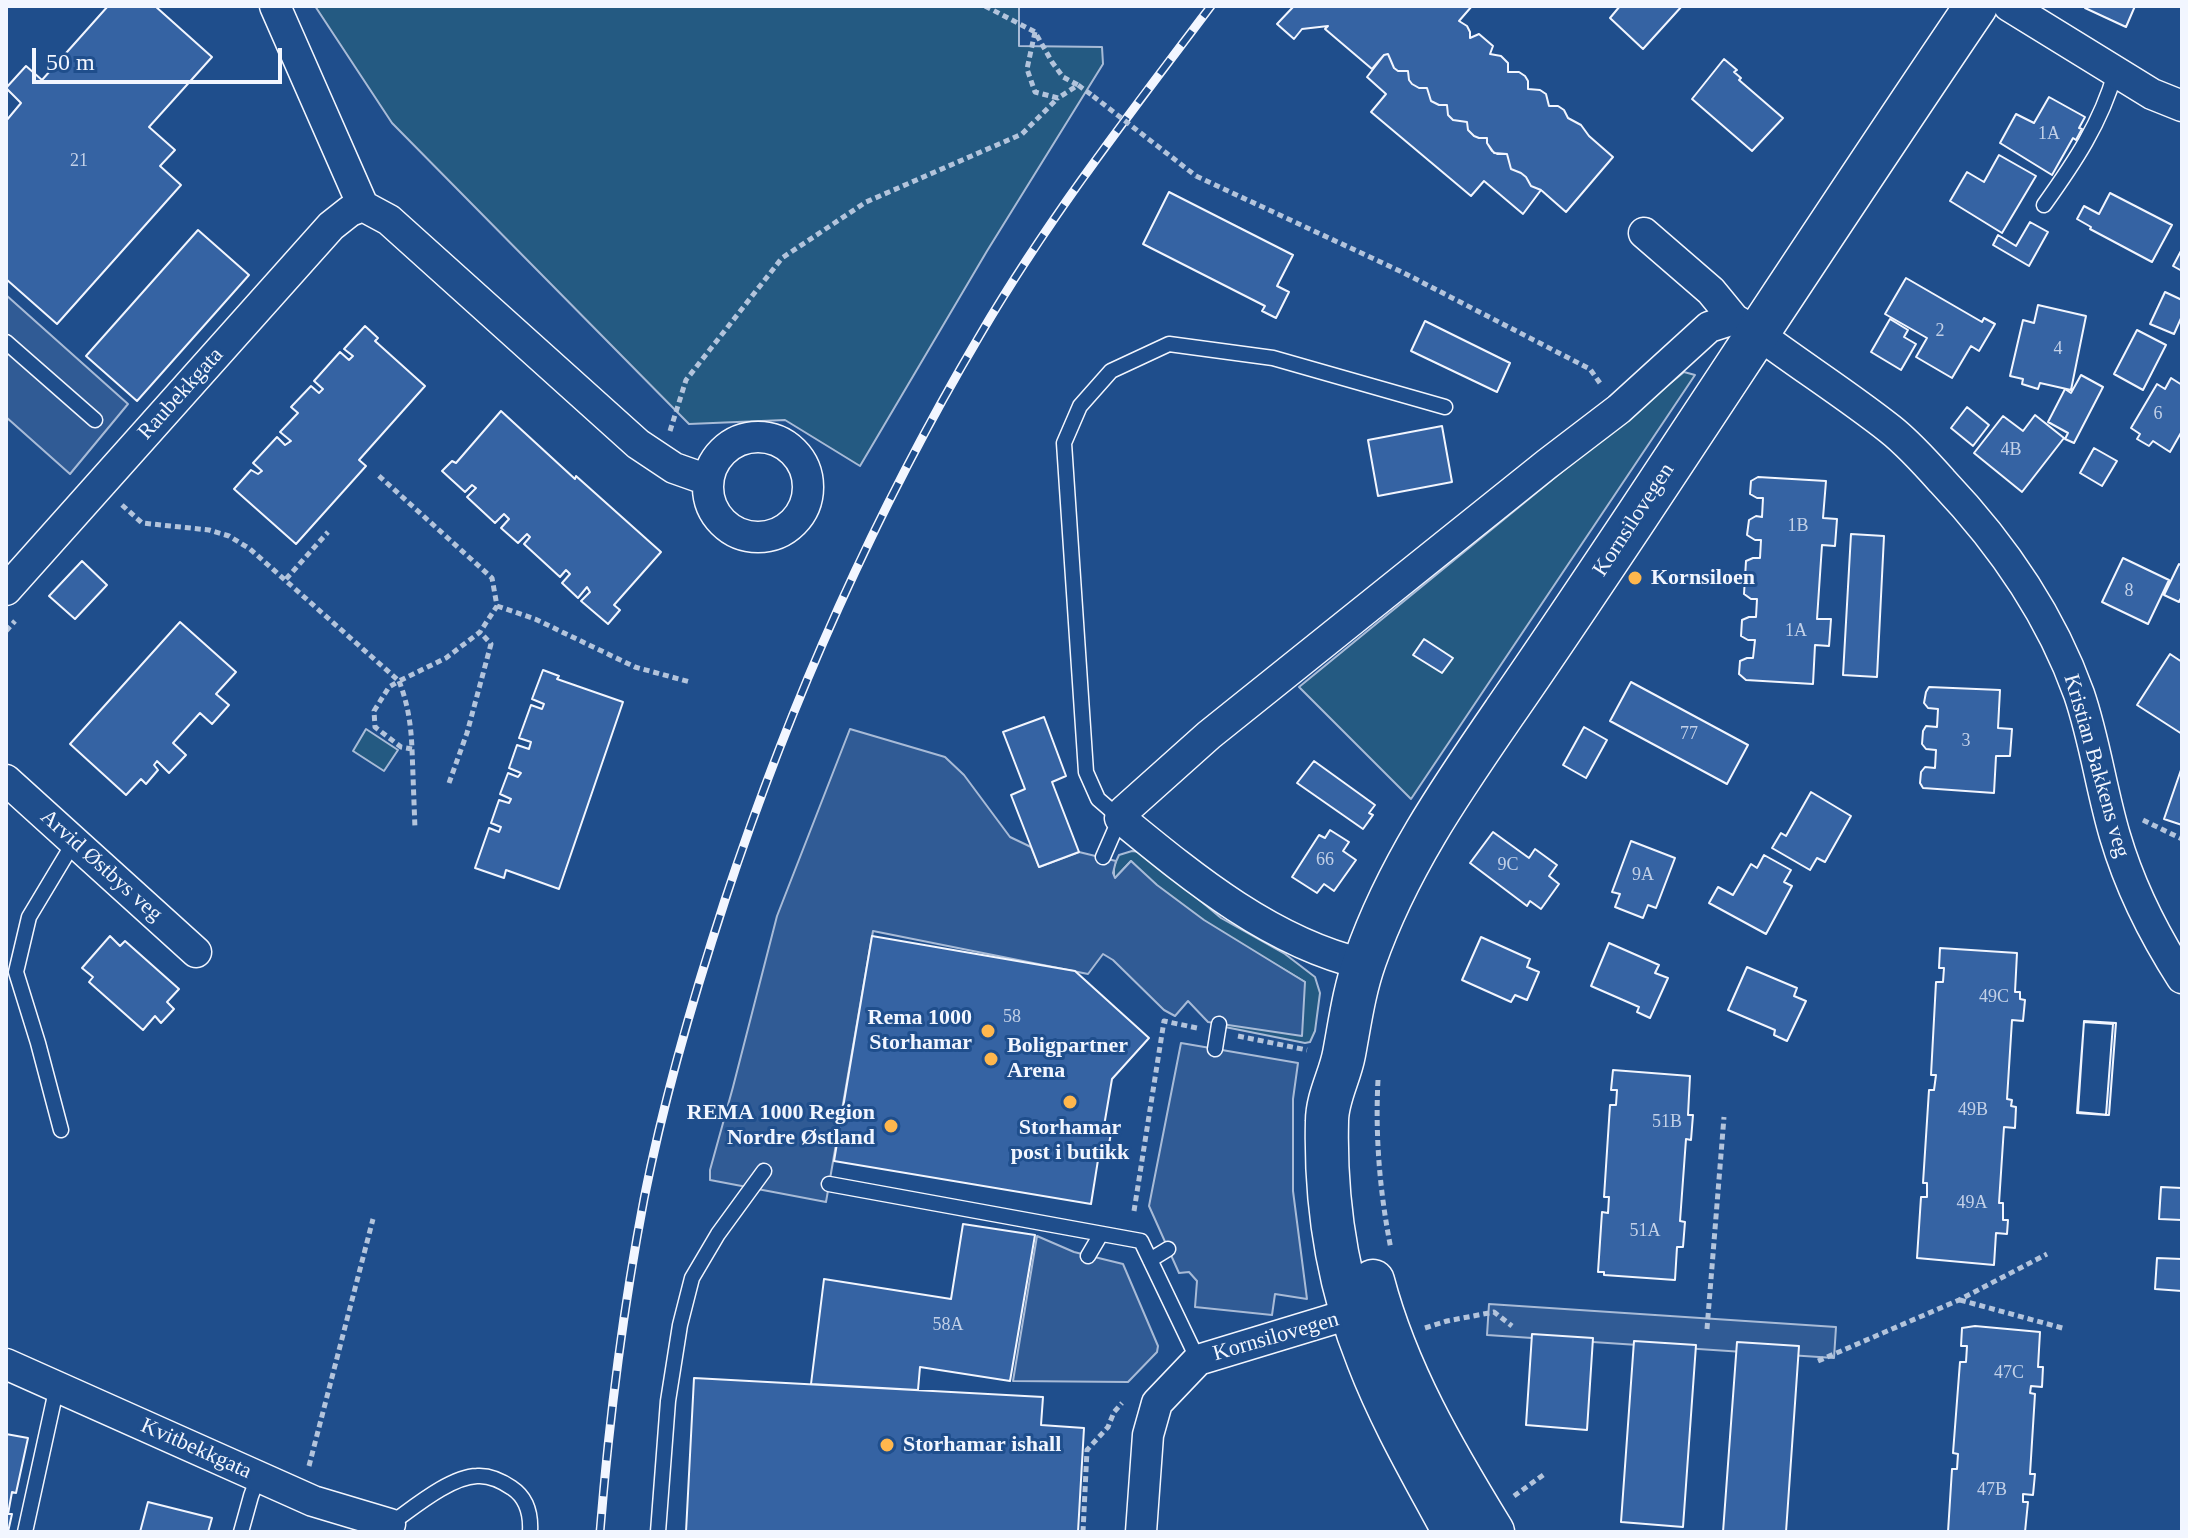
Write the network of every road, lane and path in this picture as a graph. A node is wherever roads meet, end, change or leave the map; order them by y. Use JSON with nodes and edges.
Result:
{"nodes":[{"id":1,"x":275,"y":6,"type":"edge"},
{"id":2,"x":985,"y":6,"type":"edge"},
{"id":3,"x":1976,"y":6,"type":"edge"},
{"id":4,"x":2009,"y":6,"type":"edge"},
{"id":5,"x":1035,"y":32,"type":"junction"},
{"id":6,"x":2115,"y":73,"type":"junction"},
{"id":7,"x":1078,"y":85,"type":"junction"},
{"id":8,"x":1058,"y":98,"type":"junction"},
{"id":9,"x":2182,"y":106,"type":"edge"},
{"id":10,"x":2044,"y":205,"type":"dead end"},
{"id":11,"x":363,"y":206,"type":"junction"},
{"id":12,"x":1644,"y":233,"type":"dead end"},
{"id":13,"x":1746,"y":326,"type":"junction"},
{"id":14,"x":6,"y":342,"type":"edge"},
{"id":15,"x":1445,"y":407,"type":"dead end"},
{"id":16,"x":1619,"y":409,"type":"junction"},
{"id":17,"x":95,"y":420,"type":"dead end"},
{"id":18,"x":657,"y":458,"type":"junction"},
{"id":19,"x":378,"y":475,"type":"dead end"},
{"id":20,"x":708,"y":480,"type":"dead end"},
{"id":21,"x":121,"y":505,"type":"dead end"},
{"id":22,"x":328,"y":532,"type":"dead end"},
{"id":23,"x":286,"y":579,"type":"junction"},
{"id":24,"x":6,"y":590,"type":"edge"},
{"id":25,"x":497,"y":606,"type":"junction"},
{"id":26,"x":480,"y":632,"type":"junction"},
{"id":27,"x":399,"y":681,"type":"junction"},
{"id":28,"x":690,"y":682,"type":"dead end"},
{"id":29,"x":412,"y":749,"type":"junction"},
{"id":30,"x":6,"y":780,"type":"edge"},
{"id":31,"x":449,"y":783,"type":"dead end"},
{"id":32,"x":1120,"y":818,"type":"junction"},
{"id":33,"x":415,"y":829,"type":"dead end"},
{"id":34,"x":74,"y":842,"type":"junction"},
{"id":35,"x":1103,"y":857,"type":"dead end"},
{"id":36,"x":196,"y":952,"type":"dead end"},
{"id":37,"x":1363,"y":964,"type":"junction"},
{"id":38,"x":2182,"y":978,"type":"edge"},
{"id":39,"x":1218,"y":1028,"type":"junction"},
{"id":40,"x":1215,"y":1049,"type":"dead end"},
{"id":41,"x":1343,"y":1059,"type":"junction"},
{"id":42,"x":1724,"y":1117,"type":"dead end"},
{"id":43,"x":61,"y":1130,"type":"dead end"},
{"id":44,"x":764,"y":1171,"type":"dead end"},
{"id":45,"x":829,"y":1184,"type":"dead end"},
{"id":46,"x":1134,"y":1211,"type":"dead end"},
{"id":47,"x":373,"y":1219,"type":"dead end"},
{"id":48,"x":1101,"y":1234,"type":"junction"},
{"id":49,"x":1168,"y":1249,"type":"dead end"},
{"id":50,"x":2047,"y":1254,"type":"dead end"},
{"id":51,"x":1088,"y":1256,"type":"dead end"},
{"id":52,"x":1393,"y":1259,"type":"dead end"},
{"id":53,"x":1150,"y":1260,"type":"junction"},
{"id":54,"x":1959,"y":1300,"type":"junction"},
{"id":55,"x":1382,"y":1318,"type":"junction"},
{"id":56,"x":1512,"y":1326,"type":"dead end"},
{"id":57,"x":1707,"y":1329,"type":"dead end"},
{"id":58,"x":2066,"y":1329,"type":"dead end"},
{"id":59,"x":1198,"y":1360,"type":"junction"},
{"id":60,"x":1818,"y":1361,"type":"dead end"},
{"id":61,"x":6,"y":1364,"type":"edge"},
{"id":62,"x":57,"y":1386,"type":"junction"},
{"id":63,"x":1126,"y":1399,"type":"dead end"},
{"id":64,"x":1546,"y":1473,"type":"dead end"},
{"id":65,"x":258,"y":1477,"type":"junction"},
{"id":66,"x":301,"y":1495,"type":"junction"},
{"id":67,"x":1501,"y":1516,"type":"edge"},
{"id":68,"x":394,"y":1528,"type":"edge"},
{"id":69,"x":25,"y":1532,"type":"edge"},
{"id":70,"x":241,"y":1532,"type":"edge"},
{"id":71,"x":530,"y":1532,"type":"edge"},
{"id":72,"x":658,"y":1532,"type":"edge"},
{"id":73,"x":1083,"y":1532,"type":"edge"},
{"id":74,"x":1141,"y":1532,"type":"edge"},
{"id":75,"x":1454,"y":1532,"type":"edge"}],
"edges":[{"from":1,"to":11,"type":"street"},
{"from":2,"to":5,"type":"path"},
{"from":3,"to":13,"type":"main road","name":"Kornsilovegen"},
{"from":4,"to":6,"type":"street"},
{"from":5,"to":7,"type":"path"},
{"from":5,"to":8,"type":"path"},
{"from":6,"to":9,"type":"street"},
{"from":6,"to":10,"type":"lane"},
{"from":7,"to":8,"type":"path"},
{"from":7,"to":16,"type":"path","bridge":true},
{"from":8,"to":18,"type":"path"},
{"from":11,"to":18,"type":"street"},
{"from":11,"to":24,"type":"street","name":"Raubekkgata"},
{"from":12,"to":13,"type":"street"},
{"from":13,"to":16,"type":"street"},
{"from":13,"to":37,"type":"main road","name":"Kornsilovegen"},
{"from":13,"to":38,"type":"street","name":"Kristian Bakkens veg"},
{"from":14,"to":17,"type":"lane"},
{"from":15,"to":32,"type":"lane"},
{"from":16,"to":32,"type":"street"},
{"from":18,"to":20,"type":"street"},
{"from":19,"to":25,"type":"path"},
{"from":21,"to":23,"type":"path"},
{"from":22,"to":23,"type":"path"},
{"from":23,"to":27,"type":"path"},
{"from":25,"to":26,"type":"path"},
{"from":25,"to":28,"type":"path"},
{"from":26,"to":27,"type":"path"},
{"from":26,"to":31,"type":"path"},
{"from":27,"to":29,"type":"path"},
{"from":27,"to":29,"type":"path"},
{"from":29,"to":33,"type":"path"},
{"from":30,"to":34,"type":"street","name":"Arvid Østbys veg"},
{"from":32,"to":35,"type":"lane"},
{"from":32,"to":37,"type":"street"},
{"from":34,"to":36,"type":"street","name":"Arvid Østbys veg"},
{"from":34,"to":43,"type":"lane"},
{"from":37,"to":41,"type":"main road","name":"Kornsilovegen"},
{"from":39,"to":40,"type":"lane"},
{"from":39,"to":41,"type":"path"},
{"from":39,"to":46,"type":"path"},
{"from":41,"to":52,"type":"path"},
{"from":41,"to":55,"type":"main road","name":"Kornsilovegen"},
{"from":42,"to":57,"type":"path"},
{"from":44,"to":72,"type":"lane"},
{"from":45,"to":48,"type":"lane"},
{"from":47,"to":66,"type":"path"},
{"from":48,"to":51,"type":"lane"},
{"from":48,"to":53,"type":"lane"},
{"from":49,"to":53,"type":"lane"},
{"from":50,"to":54,"type":"path"},
{"from":53,"to":59,"type":"lane"},
{"from":54,"to":58,"type":"path"},
{"from":54,"to":60,"type":"path"},
{"from":55,"to":56,"type":"path"},
{"from":55,"to":59,"type":"street","name":"Kornsilovegen"},
{"from":55,"to":67,"type":"main road","name":"Kornsilovegen"},
{"from":55,"to":75,"type":"main road","name":"Kornsilovegen"},
{"from":59,"to":74,"type":"street","name":"Kornsilovegen"},
{"from":61,"to":62,"type":"street","name":"Kvitbekkgata"},
{"from":62,"to":65,"type":"street","name":"Kvitbekkgata"},
{"from":62,"to":69,"type":"lane"},
{"from":63,"to":73,"type":"path"},
{"from":64,"to":67,"type":"path"},
{"from":65,"to":66,"type":"street","name":"Kvitbekkgata"},
{"from":65,"to":70,"type":"lane"},
{"from":66,"to":68,"type":"street","name":"Kvitbekkgata"},
{"from":68,"to":71,"type":"lane"}]}
